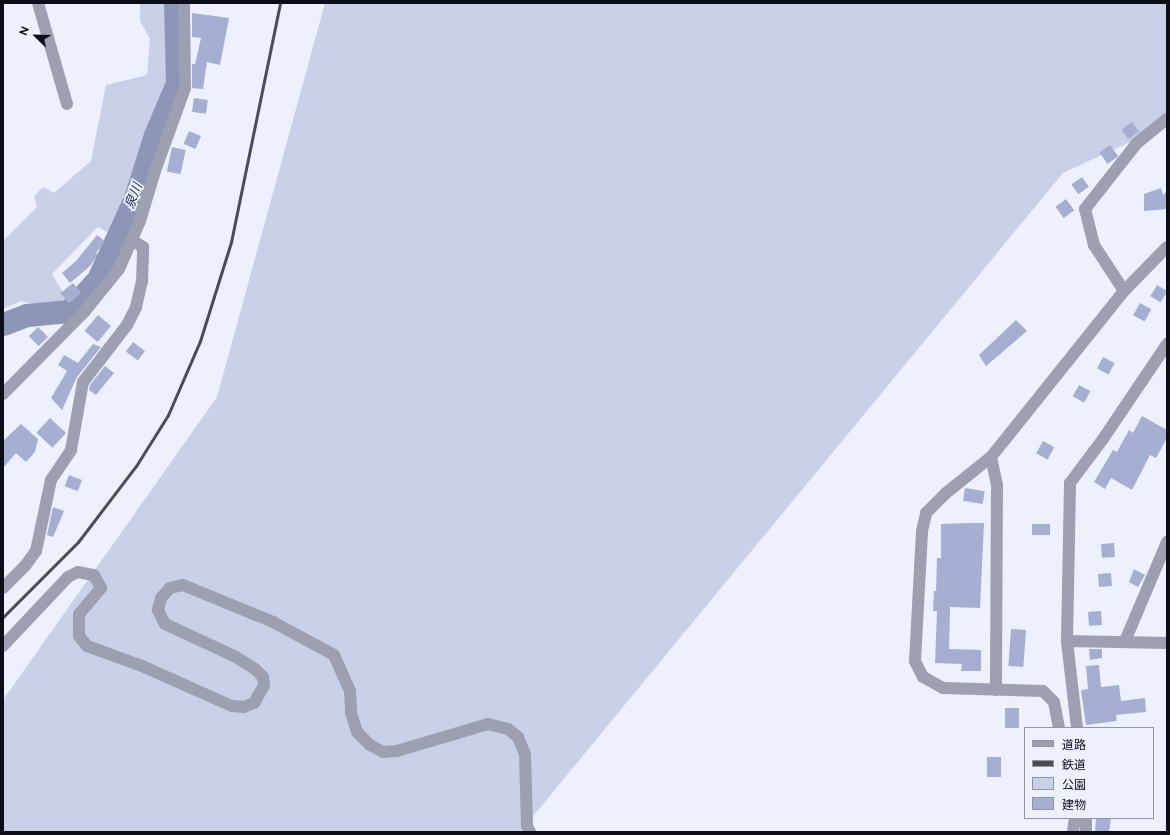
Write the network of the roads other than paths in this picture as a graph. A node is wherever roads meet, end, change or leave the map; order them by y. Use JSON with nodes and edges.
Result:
{"nodes":[{"id":1,"x":38,"y":3,"type":"edge"},
{"id":2,"x":184,"y":3,"type":"edge"},
{"id":3,"x":67,"y":104,"type":"dead end"},
{"id":4,"x":1167,"y":119,"type":"edge"},
{"id":5,"x":132,"y":240,"type":"junction"},
{"id":6,"x":1167,"y":247,"type":"edge"},
{"id":7,"x":1124,"y":291,"type":"junction"},
{"id":8,"x":1167,"y":344,"type":"edge"},
{"id":9,"x":3,"y":394,"type":"edge"},
{"id":10,"x":992,"y":457,"type":"junction"},
{"id":11,"x":1167,"y":542,"type":"edge"},
{"id":12,"x":3,"y":588,"type":"edge"},
{"id":13,"x":1067,"y":641,"type":"junction"},
{"id":14,"x":1125,"y":641,"type":"junction"},
{"id":15,"x":1167,"y":643,"type":"edge"},
{"id":16,"x":3,"y":646,"type":"edge"},
{"id":17,"x":996,"y":690,"type":"junction"},
{"id":18,"x":1059,"y":727,"type":"edge"},
{"id":19,"x":1077,"y":727,"type":"edge"},
{"id":20,"x":1075,"y":819,"type":"edge"},
{"id":21,"x":1086,"y":819,"type":"edge"},
{"id":22,"x":530,"y":832,"type":"edge"},
{"id":23,"x":1073,"y":832,"type":"edge"},
{"id":24,"x":1086,"y":832,"type":"edge"}],
"edges":[{"from":1,"to":3,"type":"street"},
{"from":2,"to":5,"type":"street"},
{"from":4,"to":7,"type":"street"},
{"from":5,"to":9,"type":"street"},
{"from":5,"to":12,"type":"street"},
{"from":6,"to":7,"type":"street"},
{"from":7,"to":10,"type":"street"},
{"from":8,"to":13,"type":"street"},
{"from":10,"to":17,"type":"street"},
{"from":10,"to":17,"type":"street"},
{"from":11,"to":14,"type":"street"},
{"from":13,"to":14,"type":"street"},
{"from":13,"to":19,"type":"street"},
{"from":14,"to":15,"type":"street"},
{"from":16,"to":22,"type":"street"},
{"from":17,"to":18,"type":"street"},
{"from":20,"to":23,"type":"street"},
{"from":21,"to":24,"type":"street"}]}
